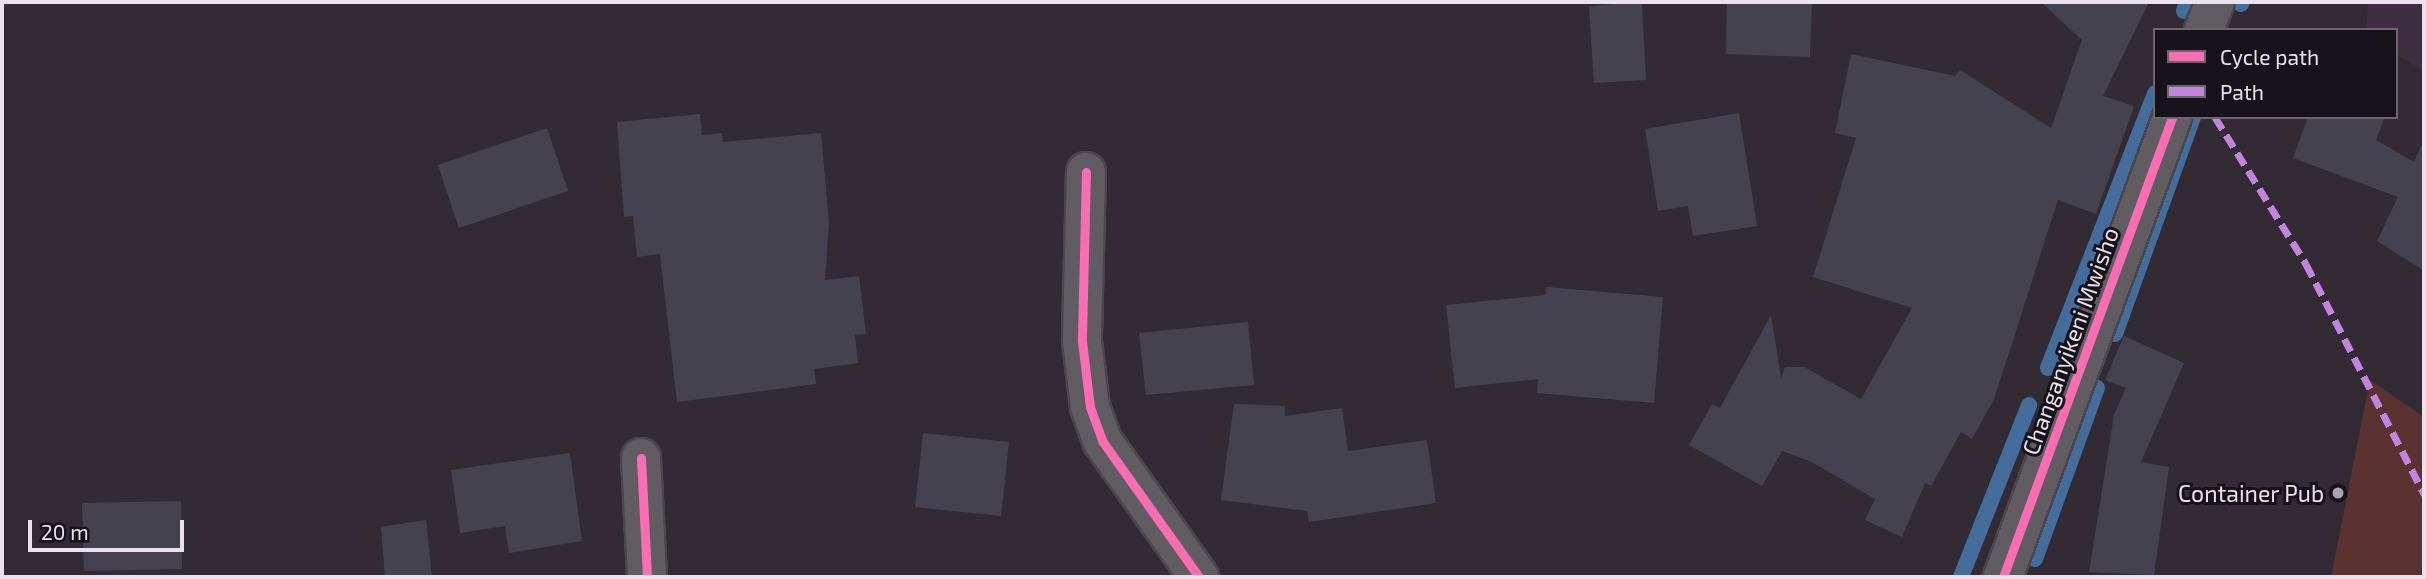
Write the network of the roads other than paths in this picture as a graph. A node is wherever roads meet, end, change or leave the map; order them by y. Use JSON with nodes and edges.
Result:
{"nodes":[{"id":1,"x":2215,"y":2,"type":"edge"},
{"id":2,"x":2205,"y":28,"type":"edge"},
{"id":3,"x":2171,"y":119,"type":"edge"},
{"id":4,"x":1086,"y":172,"type":"dead end"},
{"id":5,"x":641,"y":458,"type":"dead end"},
{"id":6,"x":648,"y":577,"type":"edge"},
{"id":7,"x":1199,"y":577,"type":"edge"},
{"id":8,"x":2003,"y":577,"type":"edge"}],
"edges":[{"from":1,"to":2,"type":"street"},
{"from":3,"to":8,"type":"street","name":"Changanyikeni Mwisho"},
{"from":4,"to":7,"type":"street"},
{"from":5,"to":6,"type":"street"}]}
